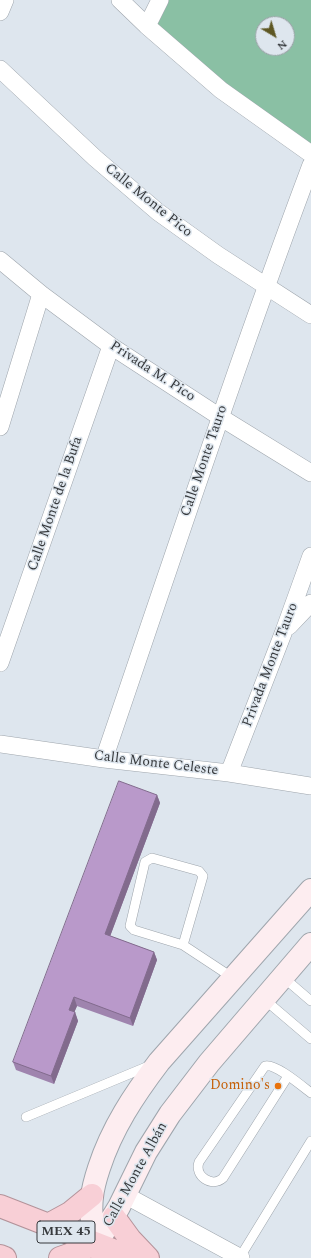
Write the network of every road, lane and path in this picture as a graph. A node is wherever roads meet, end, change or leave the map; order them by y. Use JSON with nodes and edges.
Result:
{"nodes":[{"id":1,"x":5,"y":0,"type":"edge"},
{"id":2,"x":120,"y":0,"type":"edge"},
{"id":3,"x":160,"y":0,"type":"edge"},
{"id":4,"x":0,"y":12,"type":"edge"},
{"id":5,"x":147,"y":26,"type":"junction"},
{"id":6,"x":0,"y":69,"type":"edge"},
{"id":7,"x":311,"y":154,"type":"edge"},
{"id":8,"x":311,"y":166,"type":"edge"},
{"id":9,"x":0,"y":260,"type":"edge"},
{"id":10,"x":266,"y":286,"type":"junction"},
{"id":11,"x":42,"y":294,"type":"junction"},
{"id":12,"x":311,"y":315,"type":"edge"},
{"id":13,"x":112,"y":346,"type":"junction"},
{"id":14,"x":220,"y":417,"type":"junction"},
{"id":15,"x":0,"y":427,"type":"edge"},
{"id":16,"x":311,"y":473,"type":"edge"},
{"id":17,"x":311,"y":556,"type":"edge"},
{"id":18,"x":311,"y":603,"type":"edge"},
{"id":19,"x":284,"y":631,"type":"junction"},
{"id":20,"x":0,"y":663,"type":"edge"},
{"id":21,"x":0,"y":744,"type":"edge"},
{"id":22,"x":104,"y":759,"type":"junction"},
{"id":23,"x":229,"y":773,"type":"junction"},
{"id":24,"x":311,"y":786,"type":"edge"},
{"id":25,"x":311,"y":890,"type":"edge"},
{"id":26,"x":311,"y":944,"type":"edge"},
{"id":27,"x":183,"y":945,"type":"junction"},
{"id":28,"x":283,"y":977,"type":"junction"},
{"id":29,"x":234,"y":978,"type":"junction"},
{"id":30,"x":264,"y":1000,"type":"junction"},
{"id":31,"x":311,"y":1001,"type":"edge"},
{"id":32,"x":311,"y":1039,"type":"edge"},
{"id":33,"x":160,"y":1062,"type":"junction"},
{"id":34,"x":288,"y":1076,"type":"junction"},
{"id":35,"x":311,"y":1093,"type":"edge"},
{"id":36,"x":26,"y":1117,"type":"dead end"},
{"id":37,"x":311,"y":1141,"type":"edge"},
{"id":38,"x":92,"y":1195,"type":"junction"},
{"id":39,"x":125,"y":1195,"type":"junction"},
{"id":40,"x":0,"y":1206,"type":"edge"},
{"id":41,"x":114,"y":1217,"type":"junction"},
{"id":42,"x":48,"y":1225,"type":"junction"},
{"id":43,"x":99,"y":1250,"type":"edge"},
{"id":44,"x":0,"y":1256,"type":"edge"},
{"id":45,"x":5,"y":1258,"type":"edge"},
{"id":46,"x":60,"y":1258,"type":"edge"},
{"id":47,"x":133,"y":1258,"type":"edge"},
{"id":48,"x":148,"y":1258,"type":"edge"},
{"id":49,"x":240,"y":1258,"type":"edge"}],
"edges":[{"from":1,"to":4,"type":"street"},
{"from":2,"to":5,"type":"street"},
{"from":3,"to":5,"type":"street"},
{"from":5,"to":7,"type":"street"},
{"from":6,"to":10,"type":"street","name":"Calle Monte Pico"},
{"from":8,"to":10,"type":"street","name":"Calle Monte Tauro"},
{"from":9,"to":11,"type":"street","name":"Privada M. Pico"},
{"from":10,"to":12,"type":"street","name":"Calle Monte Pico"},
{"from":10,"to":14,"type":"street","name":"Calle Monte Tauro"},
{"from":11,"to":13,"type":"street","name":"Privada M. Pico"},
{"from":11,"to":15,"type":"street"},
{"from":13,"to":14,"type":"street","name":"Privada M. Pico"},
{"from":13,"to":20,"type":"street","name":"Calle Monte de la Bufa"},
{"from":14,"to":16,"type":"street","name":"Privada M. Pico"},
{"from":14,"to":22,"type":"street","name":"Calle Monte Tauro"},
{"from":17,"to":19,"type":"street","name":"Privada Monte Tauro"},
{"from":18,"to":19,"type":"street"},
{"from":19,"to":23,"type":"street","name":"Privada Monte Tauro"},
{"from":21,"to":22,"type":"street","name":"Calle Monte Celeste"},
{"from":22,"to":23,"type":"street","name":"Calle Monte Celeste"},
{"from":23,"to":24,"type":"street","name":"Calle Monte Celeste"},
{"from":25,"to":29,"type":"main road","name":"Calle Monte Albán"},
{"from":26,"to":28,"type":"main road","name":"Calle Monte Albán"},
{"from":27,"to":27,"type":"lane"},
{"from":27,"to":29,"type":"lane"},
{"from":28,"to":30,"type":"main road","name":"Calle Monte Albán"},
{"from":28,"to":31,"type":"lane"},
{"from":29,"to":33,"type":"main road","name":"Calle Monte Albán"},
{"from":30,"to":32,"type":"lane"},
{"from":30,"to":39,"type":"main road","name":"Calle Monte Albán"},
{"from":33,"to":36,"type":"lane"},
{"from":33,"to":38,"type":"main road","name":"Calle Monte Albán"},
{"from":34,"to":34,"type":"lane"},
{"from":34,"to":35,"type":"lane"},
{"from":37,"to":49,"type":"lane"},
{"from":38,"to":42,"type":"highway"},
{"from":38,"to":43,"type":"main road","name":"Calle Monte Albán"},
{"from":39,"to":41,"type":"main road","name":"Calle Monte Albán"},
{"from":39,"to":49,"type":"street"},
{"from":40,"to":42,"type":"highway","number":"MEX 45"},
{"from":41,"to":43,"type":"main road","name":"Calle Monte Albán"},
{"from":41,"to":48,"type":"highway"},
{"from":42,"to":43,"type":"highway","number":"MEX 45"},
{"from":43,"to":46,"type":"highway"},
{"from":43,"to":47,"type":"highway","number":"MEX 45"},
{"from":44,"to":45,"type":"highway"}]}
